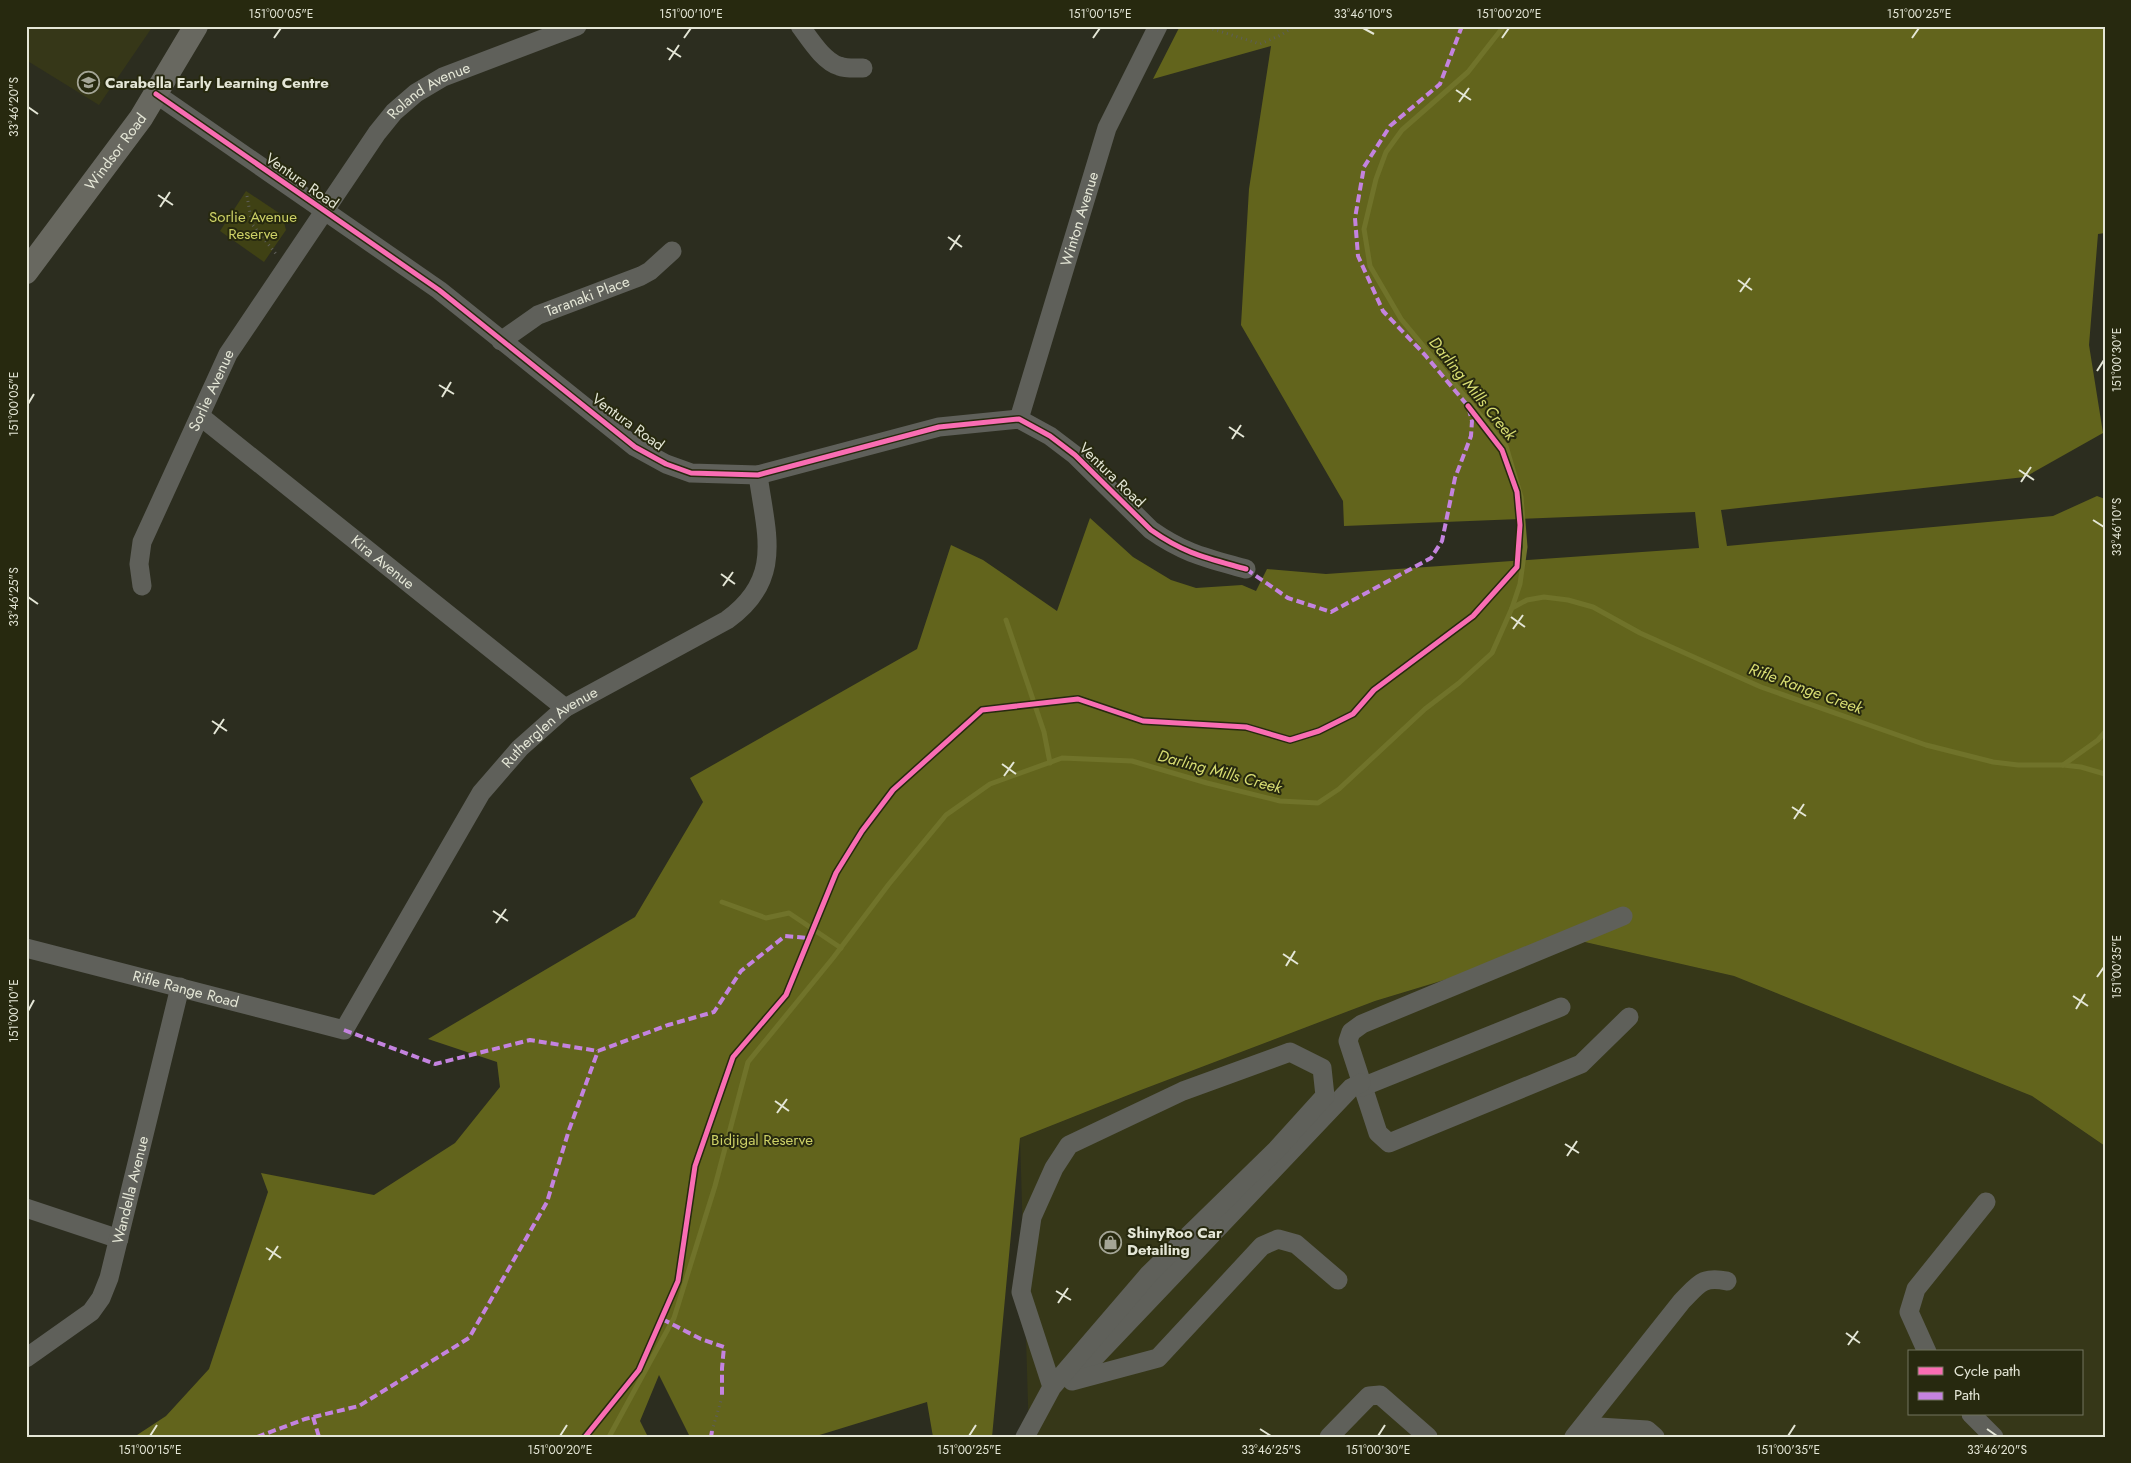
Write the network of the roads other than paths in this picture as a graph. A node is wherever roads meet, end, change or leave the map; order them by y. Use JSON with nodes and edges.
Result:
{"nodes":[{"id":1,"x":196,"y":26,"type":"edge"},
{"id":2,"x":577,"y":26,"type":"edge"},
{"id":3,"x":800,"y":26,"type":"edge"},
{"id":4,"x":1158,"y":26,"type":"edge"},
{"id":5,"x":863,"y":68,"type":"dead end"},
{"id":6,"x":156,"y":94,"type":"junction"},
{"id":7,"x":324,"y":211,"type":"junction"},
{"id":8,"x":672,"y":251,"type":"dead end"},
{"id":9,"x":26,"y":272,"type":"edge"},
{"id":10,"x":501,"y":341,"type":"junction"},
{"id":11,"x":200,"y":416,"type":"junction"},
{"id":12,"x":1019,"y":419,"type":"junction"},
{"id":13,"x":758,"y":475,"type":"junction"},
{"id":14,"x":1246,"y":569,"type":"dead end"},
{"id":15,"x":142,"y":586,"type":"dead end"},
{"id":16,"x":565,"y":708,"type":"junction"},
{"id":17,"x":1623,"y":916,"type":"dead end"},
{"id":18,"x":26,"y":948,"type":"edge"},
{"id":19,"x":180,"y":987,"type":"junction"},
{"id":20,"x":1561,"y":1007,"type":"dead end"},
{"id":21,"x":1629,"y":1017,"type":"dead end"},
{"id":22,"x":344,"y":1030,"type":"joint"},
{"id":23,"x":1362,"y":1085,"type":"junction"},
{"id":24,"x":1986,"y":1202,"type":"dead end"},
{"id":25,"x":26,"y":1208,"type":"edge"},
{"id":26,"x":119,"y":1239,"type":"junction"},
{"id":27,"x":1338,"y":1280,"type":"dead end"},
{"id":28,"x":1727,"y":1281,"type":"dead end"},
{"id":29,"x":1926,"y":1350,"type":"edge"},
{"id":30,"x":26,"y":1358,"type":"edge"},
{"id":31,"x":1073,"y":1381,"type":"junction"},
{"id":32,"x":1052,"y":1387,"type":"junction"},
{"id":33,"x":1973,"y":1416,"type":"edge"},
{"id":34,"x":1578,"y":1431,"type":"edge"},
{"id":35,"x":1025,"y":1437,"type":"edge"},
{"id":36,"x":1330,"y":1437,"type":"edge"},
{"id":37,"x":1428,"y":1437,"type":"edge"},
{"id":38,"x":1655,"y":1437,"type":"edge"},
{"id":39,"x":1994,"y":1437,"type":"edge"}],
"edges":[{"from":1,"to":6,"type":"main road","name":"Windsor Road"},
{"from":2,"to":7,"type":"street","name":"Roland Avenue"},
{"from":3,"to":5,"type":"street"},
{"from":4,"to":12,"type":"street","name":"Winton Avenue"},
{"from":6,"to":7,"type":"street","name":"Ventura Road"},
{"from":6,"to":9,"type":"main road","name":"Windsor Road"},
{"from":7,"to":10,"type":"street","name":"Ventura Road"},
{"from":7,"to":11,"type":"street","name":"Sorlie Avenue"},
{"from":8,"to":10,"type":"street","name":"Taranaki Place"},
{"from":10,"to":13,"type":"street","name":"Ventura Road"},
{"from":11,"to":15,"type":"street","name":"Sorlie Avenue"},
{"from":11,"to":16,"type":"street","name":"Kira Avenue"},
{"from":12,"to":13,"type":"street","name":"Ventura Road"},
{"from":12,"to":14,"type":"street","name":"Ventura Road"},
{"from":13,"to":16,"type":"street","name":"Rutherglen Avenue"},
{"from":16,"to":22,"type":"street","name":"Rutherglen Avenue"},
{"from":17,"to":23,"type":"street"},
{"from":18,"to":19,"type":"street","name":"Rifle Range Road"},
{"from":19,"to":22,"type":"street","name":"Rifle Range Road"},
{"from":19,"to":26,"type":"street","name":"Wandella Avenue"},
{"from":20,"to":23,"type":"street"},
{"from":21,"to":23,"type":"street"},
{"from":23,"to":31,"type":"street"},
{"from":24,"to":29,"type":"street"},
{"from":25,"to":26,"type":"street"},
{"from":26,"to":30,"type":"street","name":"Wandella Avenue"},
{"from":27,"to":31,"type":"street"},
{"from":28,"to":34,"type":"street"},
{"from":31,"to":32,"type":"street"},
{"from":32,"to":32,"type":"street"},
{"from":32,"to":35,"type":"street"},
{"from":33,"to":39,"type":"street"},
{"from":34,"to":38,"type":"street"},
{"from":36,"to":37,"type":"street"}]}
